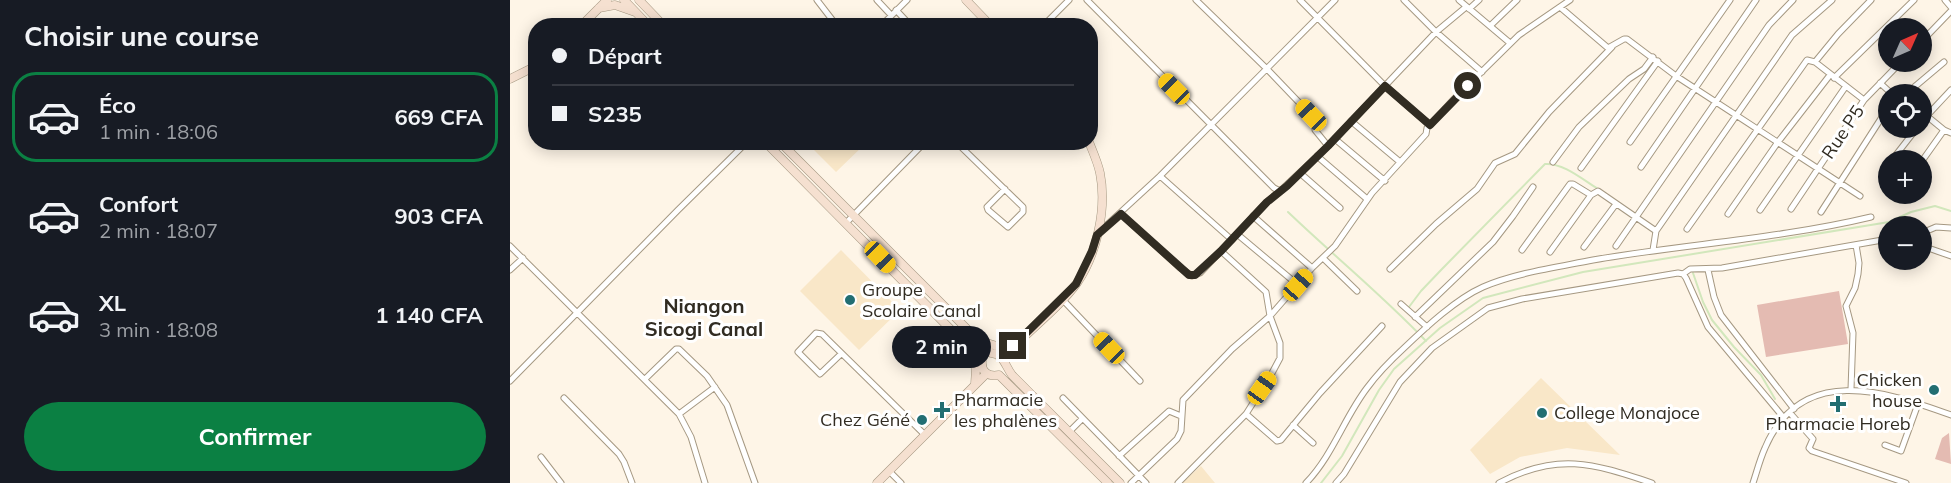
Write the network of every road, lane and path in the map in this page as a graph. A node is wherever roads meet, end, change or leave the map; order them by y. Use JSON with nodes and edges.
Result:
{"nodes":[{"id":1,"x":607,"y":0,"type":"edge"},
{"id":2,"x":624,"y":0,"type":"edge"},
{"id":3,"x":817,"y":0,"type":"edge"},
{"id":4,"x":877,"y":0,"type":"edge"},
{"id":5,"x":907,"y":0,"type":"edge"},
{"id":6,"x":966,"y":0,"type":"edge"},
{"id":7,"x":1069,"y":0,"type":"edge"},
{"id":8,"x":1087,"y":0,"type":"edge"},
{"id":9,"x":1196,"y":0,"type":"edge"},
{"id":10,"x":1300,"y":0,"type":"edge"},
{"id":11,"x":1335,"y":0,"type":"edge"},
{"id":12,"x":1404,"y":0,"type":"edge"},
{"id":13,"x":1459,"y":0,"type":"edge"},
{"id":14,"x":1479,"y":0,"type":"edge"},
{"id":15,"x":1517,"y":0,"type":"edge"},
{"id":16,"x":1570,"y":0,"type":"edge"},
{"id":17,"x":1730,"y":0,"type":"edge"},
{"id":18,"x":1756,"y":0,"type":"edge"},
{"id":19,"x":1793,"y":0,"type":"edge"},
{"id":20,"x":1832,"y":0,"type":"edge"},
{"id":21,"x":1871,"y":0,"type":"edge"},
{"id":22,"x":1914,"y":0,"type":"edge"},
{"id":23,"x":1945,"y":0,"type":"edge"},
{"id":24,"x":641,"y":1,"type":"edge"},
{"id":25,"x":599,"y":4,"type":"edge"},
{"id":26,"x":1468,"y":8,"type":"junction"},
{"id":27,"x":1560,"y":8,"type":"junction"},
{"id":28,"x":1951,"y":9,"type":"edge"},
{"id":29,"x":896,"y":10,"type":"junction"},
{"id":30,"x":635,"y":12,"type":"junction"},
{"id":31,"x":891,"y":15,"type":"junction"},
{"id":32,"x":1318,"y":17,"type":"junction"},
{"id":33,"x":588,"y":18,"type":"edge"},
{"id":34,"x":641,"y":18,"type":"edge"},
{"id":35,"x":657,"y":18,"type":"edge"},
{"id":36,"x":831,"y":18,"type":"edge"},
{"id":37,"x":888,"y":18,"type":"edge"},
{"id":38,"x":904,"y":18,"type":"edge"},
{"id":39,"x":983,"y":18,"type":"edge"},
{"id":40,"x":1051,"y":18,"type":"edge"},
{"id":41,"x":1490,"y":26,"type":"junction"},
{"id":42,"x":1932,"y":29,"type":"edge"},
{"id":43,"x":1436,"y":32,"type":"junction"},
{"id":44,"x":1510,"y":43,"type":"junction"},
{"id":45,"x":1612,"y":47,"type":"junction"},
{"id":46,"x":1655,"y":59,"type":"junction"},
{"id":47,"x":1815,"y":62,"type":"junction"},
{"id":48,"x":1944,"y":62,"type":"dead end"},
{"id":49,"x":1267,"y":69,"type":"junction"},
{"id":50,"x":528,"y":70,"type":"edge"},
{"id":51,"x":1482,"y":72,"type":"junction"},
{"id":52,"x":1891,"y":72,"type":"edge"},
{"id":53,"x":1676,"y":76,"type":"junction"},
{"id":54,"x":1832,"y":77,"type":"junction"},
{"id":55,"x":510,"y":79,"type":"edge"},
{"id":56,"x":1880,"y":83,"type":"joint"},
{"id":57,"x":1918,"y":84,"type":"edge"},
{"id":58,"x":1385,"y":86,"type":"junction"},
{"id":59,"x":1846,"y":86,"type":"junction"},
{"id":60,"x":1696,"y":89,"type":"junction"},
{"id":61,"x":1951,"y":90,"type":"edge"},
{"id":62,"x":1715,"y":100,"type":"junction"},
{"id":63,"x":1864,"y":100,"type":"junction"},
{"id":64,"x":1932,"y":108,"type":"edge"},
{"id":65,"x":1738,"y":115,"type":"junction"},
{"id":66,"x":1352,"y":121,"type":"junction"},
{"id":67,"x":1932,"y":121,"type":"edge"},
{"id":68,"x":1878,"y":123,"type":"edge"},
{"id":69,"x":1212,"y":124,"type":"junction"},
{"id":70,"x":1430,"y":125,"type":"junction"},
{"id":71,"x":1758,"y":128,"type":"junction"},
{"id":72,"x":1948,"y":131,"type":"edge"},
{"id":73,"x":1909,"y":138,"type":"edge"},
{"id":74,"x":1335,"y":139,"type":"junction"},
{"id":75,"x":1630,"y":142,"type":"dead end"},
{"id":76,"x":1778,"y":142,"type":"junction"},
{"id":77,"x":1328,"y":146,"type":"junction"},
{"id":78,"x":739,"y":150,"type":"edge"},
{"id":79,"x":773,"y":150,"type":"edge"},
{"id":80,"x":788,"y":150,"type":"edge"},
{"id":81,"x":918,"y":150,"type":"edge"},
{"id":82,"x":964,"y":150,"type":"edge"},
{"id":83,"x":1092,"y":150,"type":"edge"},
{"id":84,"x":1900,"y":150,"type":"edge"},
{"id":85,"x":1932,"y":150,"type":"edge"},
{"id":86,"x":1799,"y":155,"type":"junction"},
{"id":87,"x":1317,"y":156,"type":"junction"},
{"id":88,"x":1400,"y":162,"type":"junction"},
{"id":89,"x":1553,"y":162,"type":"dead end"},
{"id":90,"x":1641,"y":167,"type":"dead end"},
{"id":91,"x":1581,"y":168,"type":"dead end"},
{"id":92,"x":1819,"y":168,"type":"junction"},
{"id":93,"x":1300,"y":173,"type":"junction"},
{"id":94,"x":1160,"y":176,"type":"junction"},
{"id":95,"x":1385,"y":181,"type":"junction"},
{"id":96,"x":1840,"y":183,"type":"junction"},
{"id":97,"x":1533,"y":187,"type":"dead end"},
{"id":98,"x":1005,"y":189,"type":"junction"},
{"id":99,"x":1280,"y":191,"type":"junction"},
{"id":100,"x":1591,"y":195,"type":"junction"},
{"id":101,"x":1860,"y":196,"type":"dead end"},
{"id":102,"x":1367,"y":200,"type":"junction"},
{"id":103,"x":1616,"y":204,"type":"junction"},
{"id":104,"x":1340,"y":208,"type":"dead end"},
{"id":105,"x":1791,"y":209,"type":"dead end"},
{"id":106,"x":1760,"y":210,"type":"dead end"},
{"id":107,"x":1821,"y":212,"type":"dead end"},
{"id":108,"x":1121,"y":214,"type":"junction"},
{"id":109,"x":1728,"y":214,"type":"dead end"},
{"id":110,"x":854,"y":216,"type":"junction"},
{"id":111,"x":1253,"y":216,"type":"junction"},
{"id":112,"x":1871,"y":217,"type":"dead end"},
{"id":113,"x":1637,"y":218,"type":"junction"},
{"id":114,"x":846,"y":223,"type":"junction"},
{"id":115,"x":1951,"y":228,"type":"edge"},
{"id":116,"x":1687,"y":229,"type":"dead end"},
{"id":117,"x":1932,"y":229,"type":"edge"},
{"id":118,"x":1656,"y":231,"type":"junction"},
{"id":119,"x":1237,"y":234,"type":"junction"},
{"id":120,"x":1097,"y":235,"type":"junction"},
{"id":121,"x":1232,"y":240,"type":"junction"},
{"id":122,"x":1878,"y":240,"type":"edge"},
{"id":123,"x":1856,"y":245,"type":"junction"},
{"id":124,"x":510,"y":246,"type":"edge"},
{"id":125,"x":1616,"y":246,"type":"dead end"},
{"id":126,"x":1584,"y":247,"type":"dead end"},
{"id":127,"x":1522,"y":250,"type":"dead end"},
{"id":128,"x":1653,"y":250,"type":"junction"},
{"id":129,"x":1932,"y":250,"type":"edge"},
{"id":130,"x":1221,"y":251,"type":"junction"},
{"id":131,"x":1550,"y":252,"type":"dead end"},
{"id":132,"x":1328,"y":253,"type":"junction"},
{"id":133,"x":1951,"y":256,"type":"edge"},
{"id":134,"x":523,"y":258,"type":"junction"},
{"id":135,"x":1312,"y":268,"type":"junction"},
{"id":136,"x":1390,"y":269,"type":"dead end"},
{"id":137,"x":510,"y":270,"type":"edge"},
{"id":138,"x":1708,"y":270,"type":"junction"},
{"id":139,"x":1683,"y":274,"type":"junction"},
{"id":140,"x":1298,"y":285,"type":"junction"},
{"id":141,"x":1357,"y":291,"type":"dead end"},
{"id":142,"x":1062,"y":299,"type":"junction"},
{"id":143,"x":1401,"y":304,"type":"dead end"},
{"id":144,"x":578,"y":313,"type":"junction"},
{"id":145,"x":1270,"y":316,"type":"junction"},
{"id":146,"x":1415,"y":317,"type":"junction"},
{"id":147,"x":1382,"y":326,"type":"dead end"},
{"id":148,"x":1426,"y":328,"type":"junction"},
{"id":149,"x":976,"y":339,"type":"junction"},
{"id":150,"x":1013,"y":346,"type":"junction"},
{"id":151,"x":973,"y":352,"type":"junction"},
{"id":152,"x":991,"y":353,"type":"junction"},
{"id":153,"x":841,"y":354,"type":"junction"},
{"id":154,"x":1002,"y":358,"type":"junction"},
{"id":155,"x":982,"y":361,"type":"junction"},
{"id":156,"x":1005,"y":367,"type":"junction"},
{"id":157,"x":986,"y":374,"type":"junction"},
{"id":158,"x":999,"y":375,"type":"junction"},
{"id":159,"x":645,"y":379,"type":"junction"},
{"id":160,"x":510,"y":381,"type":"edge"},
{"id":161,"x":1140,"y":381,"type":"dead end"},
{"id":162,"x":975,"y":384,"type":"junction"},
{"id":163,"x":715,"y":387,"type":"junction"},
{"id":164,"x":1851,"y":389,"type":"junction"},
{"id":165,"x":564,"y":398,"type":"dead end"},
{"id":166,"x":1063,"y":398,"type":"dead end"},
{"id":167,"x":1918,"y":404,"type":"junction"},
{"id":168,"x":1792,"y":411,"type":"junction"},
{"id":169,"x":679,"y":414,"type":"junction"},
{"id":170,"x":1246,"y":414,"type":"junction"},
{"id":171,"x":1951,"y":415,"type":"edge"},
{"id":172,"x":1181,"y":416,"type":"junction"},
{"id":173,"x":1784,"y":418,"type":"junction"},
{"id":174,"x":1082,"y":419,"type":"junction"},
{"id":175,"x":1293,"y":425,"type":"junction"},
{"id":176,"x":1069,"y":432,"type":"junction"},
{"id":177,"x":925,"y":435,"type":"junction"},
{"id":178,"x":1313,"y":443,"type":"dead end"},
{"id":179,"x":1885,"y":446,"type":"dead end"},
{"id":180,"x":541,"y":456,"type":"dead end"},
{"id":181,"x":1119,"y":456,"type":"junction"},
{"id":182,"x":889,"y":471,"type":"junction"},
{"id":183,"x":1139,"y":475,"type":"junction"},
{"id":184,"x":1629,"y":475,"type":"junction"},
{"id":185,"x":561,"y":483,"type":"edge"},
{"id":186,"x":632,"y":483,"type":"edge"},
{"id":187,"x":705,"y":483,"type":"edge"},
{"id":188,"x":755,"y":483,"type":"edge"},
{"id":189,"x":877,"y":483,"type":"edge"},
{"id":190,"x":901,"y":483,"type":"edge"},
{"id":191,"x":1107,"y":483,"type":"edge"},
{"id":192,"x":1120,"y":483,"type":"edge"},
{"id":193,"x":1131,"y":483,"type":"edge"},
{"id":194,"x":1146,"y":483,"type":"edge"},
{"id":195,"x":1178,"y":483,"type":"edge"},
{"id":196,"x":1306,"y":483,"type":"edge"},
{"id":197,"x":1336,"y":483,"type":"edge"},
{"id":198,"x":1499,"y":483,"type":"edge"},
{"id":199,"x":1626,"y":483,"type":"edge"},
{"id":200,"x":1652,"y":483,"type":"edge"},
{"id":201,"x":1754,"y":483,"type":"edge"},
{"id":202,"x":1906,"y":483,"type":"edge"}],
"edges":[{"from":1,"to":25,"type":"main road"},
{"from":2,"to":30,"type":"main road"},
{"from":3,"to":36,"type":"street"},
{"from":4,"to":31,"type":"street"},
{"from":5,"to":29,"type":"street"},
{"from":6,"to":39,"type":"main road"},
{"from":7,"to":40,"type":"street"},
{"from":8,"to":69,"type":"street"},
{"from":9,"to":49,"type":"street"},
{"from":10,"to":32,"type":"street"},
{"from":11,"to":32,"type":"street"},
{"from":12,"to":43,"type":"street"},
{"from":13,"to":26,"type":"street"},
{"from":14,"to":26,"type":"street"},
{"from":15,"to":41,"type":"street"},
{"from":16,"to":27,"type":"street"},
{"from":17,"to":53,"type":"street"},
{"from":18,"to":60,"type":"street"},
{"from":19,"to":62,"type":"street"},
{"from":20,"to":65,"type":"street"},
{"from":21,"to":47,"type":"street"},
{"from":22,"to":54,"type":"street"},
{"from":23,"to":28,"type":"street"},
{"from":24,"to":35,"type":"main road"},
{"from":25,"to":30,"type":"main road"},
{"from":25,"to":33,"type":"main road"},
{"from":26,"to":41,"type":"street"},
{"from":26,"to":43,"type":"street"},
{"from":27,"to":44,"type":"street"},
{"from":27,"to":45,"type":"street"},
{"from":28,"to":42,"type":"street"},
{"from":29,"to":31,"type":"street"},
{"from":29,"to":38,"type":"street"},
{"from":30,"to":34,"type":"main road"},
{"from":31,"to":37,"type":"street"},
{"from":32,"to":49,"type":"street"},
{"from":32,"to":58,"type":"street"},
{"from":41,"to":44,"type":"street"},
{"from":43,"to":51,"type":"street"},
{"from":43,"to":58,"type":"street"},
{"from":44,"to":51,"type":"street"},
{"from":45,"to":46,"type":"street"},
{"from":45,"to":136,"type":"street"},
{"from":46,"to":53,"type":"street"},
{"from":46,"to":89,"type":"street"},
{"from":46,"to":91,"type":"street"},
{"from":47,"to":54,"type":"street"},
{"from":47,"to":71,"type":"street"},
{"from":48,"to":57,"type":"street"},
{"from":49,"to":69,"type":"street"},
{"from":49,"to":77,"type":"street"},
{"from":50,"to":55,"type":"main road"},
{"from":51,"to":70,"type":"street"},
{"from":52,"to":56,"type":"street","name":"Rue P5"},
{"from":53,"to":60,"type":"street"},
{"from":53,"to":75,"type":"street"},
{"from":54,"to":59,"type":"street"},
{"from":54,"to":76,"type":"street"},
{"from":56,"to":63,"type":"street","name":"Rue P5"},
{"from":58,"to":66,"type":"street"},
{"from":58,"to":70,"type":"street"},
{"from":59,"to":63,"type":"street"},
{"from":59,"to":86,"type":"street"},
{"from":60,"to":62,"type":"street"},
{"from":60,"to":90,"type":"street"},
{"from":61,"to":64,"type":"street"},
{"from":62,"to":65,"type":"street"},
{"from":62,"to":113,"type":"street"},
{"from":63,"to":92,"type":"street","name":"Rue P5"},
{"from":65,"to":71,"type":"street"},
{"from":65,"to":118,"type":"street"},
{"from":66,"to":74,"type":"street"},
{"from":66,"to":88,"type":"street"},
{"from":67,"to":72,"type":"street"},
{"from":68,"to":96,"type":"street"},
{"from":69,"to":94,"type":"street"},
{"from":69,"to":99,"type":"street"},
{"from":70,"to":88,"type":"street"},
{"from":71,"to":76,"type":"street"},
{"from":71,"to":116,"type":"street"},
{"from":72,"to":85,"type":"street"},
{"from":73,"to":84,"type":"street"},
{"from":74,"to":77,"type":"street"},
{"from":74,"to":95,"type":"street"},
{"from":76,"to":86,"type":"street"},
{"from":76,"to":109,"type":"street"},
{"from":77,"to":87,"type":"street"},
{"from":78,"to":144,"type":"street"},
{"from":79,"to":114,"type":"main road"},
{"from":80,"to":110,"type":"main road"},
{"from":81,"to":110,"type":"street"},
{"from":82,"to":98,"type":"street"},
{"from":83,"to":120,"type":"main road"},
{"from":86,"to":92,"type":"street"},
{"from":86,"to":106,"type":"street"},
{"from":87,"to":93,"type":"street"},
{"from":87,"to":102,"type":"street"},
{"from":88,"to":95,"type":"street"},
{"from":92,"to":96,"type":"street"},
{"from":92,"to":105,"type":"street","name":"Rue P5"},
{"from":93,"to":99,"type":"street"},
{"from":93,"to":104,"type":"street"},
{"from":94,"to":108,"type":"street"},
{"from":94,"to":121,"type":"street"},
{"from":95,"to":102,"type":"street"},
{"from":96,"to":101,"type":"street"},
{"from":96,"to":107,"type":"street"},
{"from":97,"to":146,"type":"street"},
{"from":98,"to":98,"type":"street"},
{"from":99,"to":111,"type":"street"},
{"from":100,"to":103,"type":"street"},
{"from":100,"to":127,"type":"street"},
{"from":100,"to":131,"type":"street"},
{"from":102,"to":132,"type":"street"},
{"from":103,"to":113,"type":"street"},
{"from":103,"to":126,"type":"street"},
{"from":108,"to":120,"type":"street"},
{"from":108,"to":130,"type":"street"},
{"from":110,"to":114,"type":"street"},
{"from":110,"to":149,"type":"main road"},
{"from":111,"to":119,"type":"street"},
{"from":111,"to":135,"type":"street"},
{"from":112,"to":128,"type":"street"},
{"from":113,"to":118,"type":"street"},
{"from":113,"to":125,"type":"street"},
{"from":114,"to":151,"type":"main road"},
{"from":115,"to":117,"type":"street"},
{"from":118,"to":128,"type":"street"},
{"from":119,"to":121,"type":"street"},
{"from":119,"to":140,"type":"street"},
{"from":120,"to":142,"type":"main road"},
{"from":121,"to":130,"type":"street"},
{"from":122,"to":123,"type":"street"},
{"from":123,"to":138,"type":"street"},
{"from":123,"to":164,"type":"street"},
{"from":124,"to":134,"type":"street"},
{"from":128,"to":148,"type":"street"},
{"from":129,"to":133,"type":"street"},
{"from":130,"to":145,"type":"street"},
{"from":132,"to":135,"type":"street"},
{"from":132,"to":141,"type":"street"},
{"from":134,"to":137,"type":"street"},
{"from":134,"to":144,"type":"street"},
{"from":135,"to":140,"type":"street"},
{"from":138,"to":139,"type":"street"},
{"from":138,"to":168,"type":"street"},
{"from":139,"to":173,"type":"street"},
{"from":139,"to":197,"type":"street"},
{"from":140,"to":145,"type":"street"},
{"from":142,"to":150,"type":"main road"},
{"from":142,"to":161,"type":"street"},
{"from":143,"to":146,"type":"street"},
{"from":144,"to":159,"type":"street"},
{"from":144,"to":160,"type":"street"},
{"from":145,"to":170,"type":"street"},
{"from":145,"to":172,"type":"street"},
{"from":146,"to":148,"type":"street"},
{"from":147,"to":175,"type":"street"},
{"from":148,"to":196,"type":"street"},
{"from":149,"to":150,"type":"main road"},
{"from":149,"to":152,"type":"main road"},
{"from":150,"to":154,"type":"main road"},
{"from":151,"to":155,"type":"main road"},
{"from":151,"to":162,"type":"main road"},
{"from":152,"to":154,"type":"main road"},
{"from":152,"to":155,"type":"main road"},
{"from":153,"to":153,"type":"street"},
{"from":153,"to":177,"type":"street"},
{"from":154,"to":156,"type":"main road"},
{"from":155,"to":157,"type":"main road"},
{"from":156,"to":158,"type":"main road"},
{"from":156,"to":176,"type":"main road"},
{"from":157,"to":158,"type":"main road"},
{"from":157,"to":162,"type":"main road"},
{"from":158,"to":191,"type":"main road"},
{"from":159,"to":163,"type":"street"},
{"from":159,"to":169,"type":"street"},
{"from":162,"to":177,"type":"main road"},
{"from":163,"to":169,"type":"street"},
{"from":163,"to":188,"type":"street"},
{"from":164,"to":167,"type":"street"},
{"from":164,"to":168,"type":"street"},
{"from":165,"to":186,"type":"street"},
{"from":166,"to":174,"type":"street"},
{"from":167,"to":171,"type":"street"},
{"from":167,"to":179,"type":"street"},
{"from":168,"to":173,"type":"street"},
{"from":168,"to":202,"type":"street"},
{"from":169,"to":187,"type":"street"},
{"from":170,"to":175,"type":"street"},
{"from":170,"to":195,"type":"street"},
{"from":172,"to":181,"type":"street"},
{"from":172,"to":183,"type":"street"},
{"from":173,"to":201,"type":"street"},
{"from":174,"to":176,"type":"street"},
{"from":174,"to":181,"type":"street"},
{"from":175,"to":178,"type":"street"},
{"from":176,"to":192,"type":"main road"},
{"from":177,"to":182,"type":"main road"},
{"from":180,"to":185,"type":"street"},
{"from":181,"to":183,"type":"street"},
{"from":182,"to":189,"type":"main road"},
{"from":182,"to":190,"type":"street"},
{"from":183,"to":193,"type":"street"},
{"from":183,"to":194,"type":"street"},
{"from":184,"to":198,"type":"street"},
{"from":184,"to":199,"type":"street"},
{"from":184,"to":200,"type":"street"}]}
